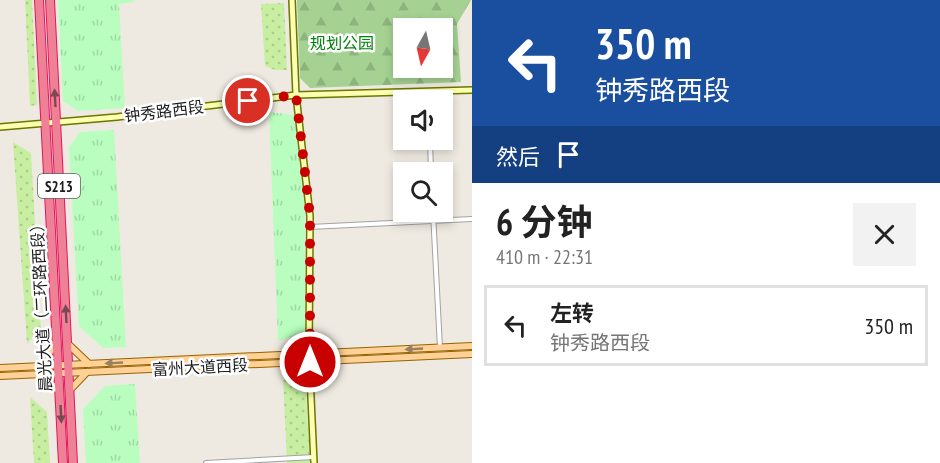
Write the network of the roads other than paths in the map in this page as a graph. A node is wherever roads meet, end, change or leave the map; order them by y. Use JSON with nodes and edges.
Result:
{"nodes":[{"id":1,"x":39,"y":0,"type":"edge"},
{"id":2,"x":50,"y":0,"type":"edge"},
{"id":3,"x":292,"y":0,"type":"edge"},
{"id":4,"x":472,"y":90,"type":"edge"},
{"id":5,"x":453,"y":91,"type":"edge"},
{"id":6,"x":393,"y":93,"type":"edge"},
{"id":7,"x":296,"y":95,"type":"junction"},
{"id":8,"x":46,"y":123,"type":"junction"},
{"id":9,"x":56,"y":123,"type":"junction"},
{"id":10,"x":0,"y":127,"type":"edge"},
{"id":11,"x":472,"y":219,"type":"edge"},
{"id":12,"x":453,"y":220,"type":"edge"},
{"id":13,"x":413,"y":222,"type":"edge"},
{"id":14,"x":434,"y":222,"type":"edge"},
{"id":15,"x":310,"y":227,"type":"junction"},
{"id":16,"x":57,"y":343,"type":"junction"},
{"id":17,"x":67,"y":343,"type":"junction"},
{"id":18,"x":472,"y":346,"type":"edge"},
{"id":19,"x":440,"y":348,"type":"junction"},
{"id":20,"x":309,"y":354,"type":"junction"},
{"id":21,"x":472,"y":354,"type":"edge"},
{"id":22,"x":310,"y":362,"type":"junction"},
{"id":23,"x":89,"y":364,"type":"junction"},
{"id":24,"x":39,"y":366,"type":"junction"},
{"id":25,"x":0,"y":368,"type":"edge"},
{"id":26,"x":58,"y":369,"type":"junction"},
{"id":27,"x":68,"y":369,"type":"junction"},
{"id":28,"x":87,"y":372,"type":"junction"},
{"id":29,"x":39,"y":374,"type":"junction"},
{"id":30,"x":0,"y":376,"type":"edge"},
{"id":31,"x":59,"y":391,"type":"junction"},
{"id":32,"x":69,"y":391,"type":"junction"},
{"id":33,"x":314,"y":460,"type":"edge"},
{"id":34,"x":63,"y":463,"type":"edge"},
{"id":35,"x":73,"y":463,"type":"edge"},
{"id":36,"x":206,"y":463,"type":"edge"}],
"edges":[{"from":1,"to":8,"type":"highway","name":"晨光大道（二环路西段）","number":"S213"},
{"from":9,"to":2,"type":"highway","name":"晨光大道（二环路西段）","number":"S213","one_way":true},
{"from":3,"to":7,"type":"street"},
{"from":4,"to":5,"type":"street","name":"钟秀路西段"},
{"from":6,"to":7,"type":"street","name":"钟秀路西段"},
{"from":7,"to":9,"type":"street","name":"钟秀路西段"},
{"from":7,"to":15,"type":"street"},
{"from":8,"to":9,"type":"street","name":"钟秀路西段"},
{"from":8,"to":10,"type":"street","name":"钟秀路西段"},
{"from":8,"to":16,"type":"highway","name":"晨光大道（二环路西段）","number":"S213"},
{"from":17,"to":9,"type":"highway","name":"晨光大道（二环路西段）","number":"S213","one_way":true},
{"from":11,"to":12,"type":"street"},
{"from":13,"to":15,"type":"street"},
{"from":14,"to":19,"type":"street"},
{"from":15,"to":20,"type":"street"},
{"from":16,"to":24,"type":"main road"},
{"from":16,"to":26,"type":"highway","name":"晨光大道（二环路西段）","number":"S213"},
{"from":17,"to":23,"type":"main road"},
{"from":17,"to":27,"type":"highway","name":"晨光大道（二环路西段）","number":"S213"},
{"from":18,"to":19,"type":"main road","name":"富州大道西段"},
{"from":19,"to":20,"type":"main road","name":"富州大道西段","one_way":true},
{"from":20,"to":22,"type":"street"},
{"from":20,"to":23,"type":"main road","name":"富州大道西段","one_way":true},
{"from":21,"to":22,"type":"main road","name":"富州大道西段"},
{"from":22,"to":28,"type":"main road","name":"富州大道西段"},
{"from":22,"to":33,"type":"street"},
{"from":23,"to":27,"type":"main road","name":"富州大道西段"},
{"from":24,"to":25,"type":"main road","name":"富州大道西段"},
{"from":24,"to":26,"type":"main road","name":"富州大道西段"},
{"from":26,"to":27,"type":"main road","name":"富州大道西段"},
{"from":26,"to":29,"type":"main road","name":"富州大道西段"},
{"from":26,"to":31,"type":"highway","name":"晨光大道（二环路西段）"},
{"from":27,"to":28,"type":"main road","name":"富州大道西段"},
{"from":27,"to":32,"type":"highway","name":"晨光大道（二环路西段）"},
{"from":28,"to":32,"type":"main road"},
{"from":29,"to":30,"type":"main road","name":"富州大道西段"},
{"from":29,"to":31,"type":"main road"},
{"from":31,"to":34,"type":"highway","name":"晨光大道（二环路西段）","one_way":true},
{"from":32,"to":35,"type":"highway","name":"晨光大道（二环路西段）"},
{"from":33,"to":36,"type":"street"}]}
